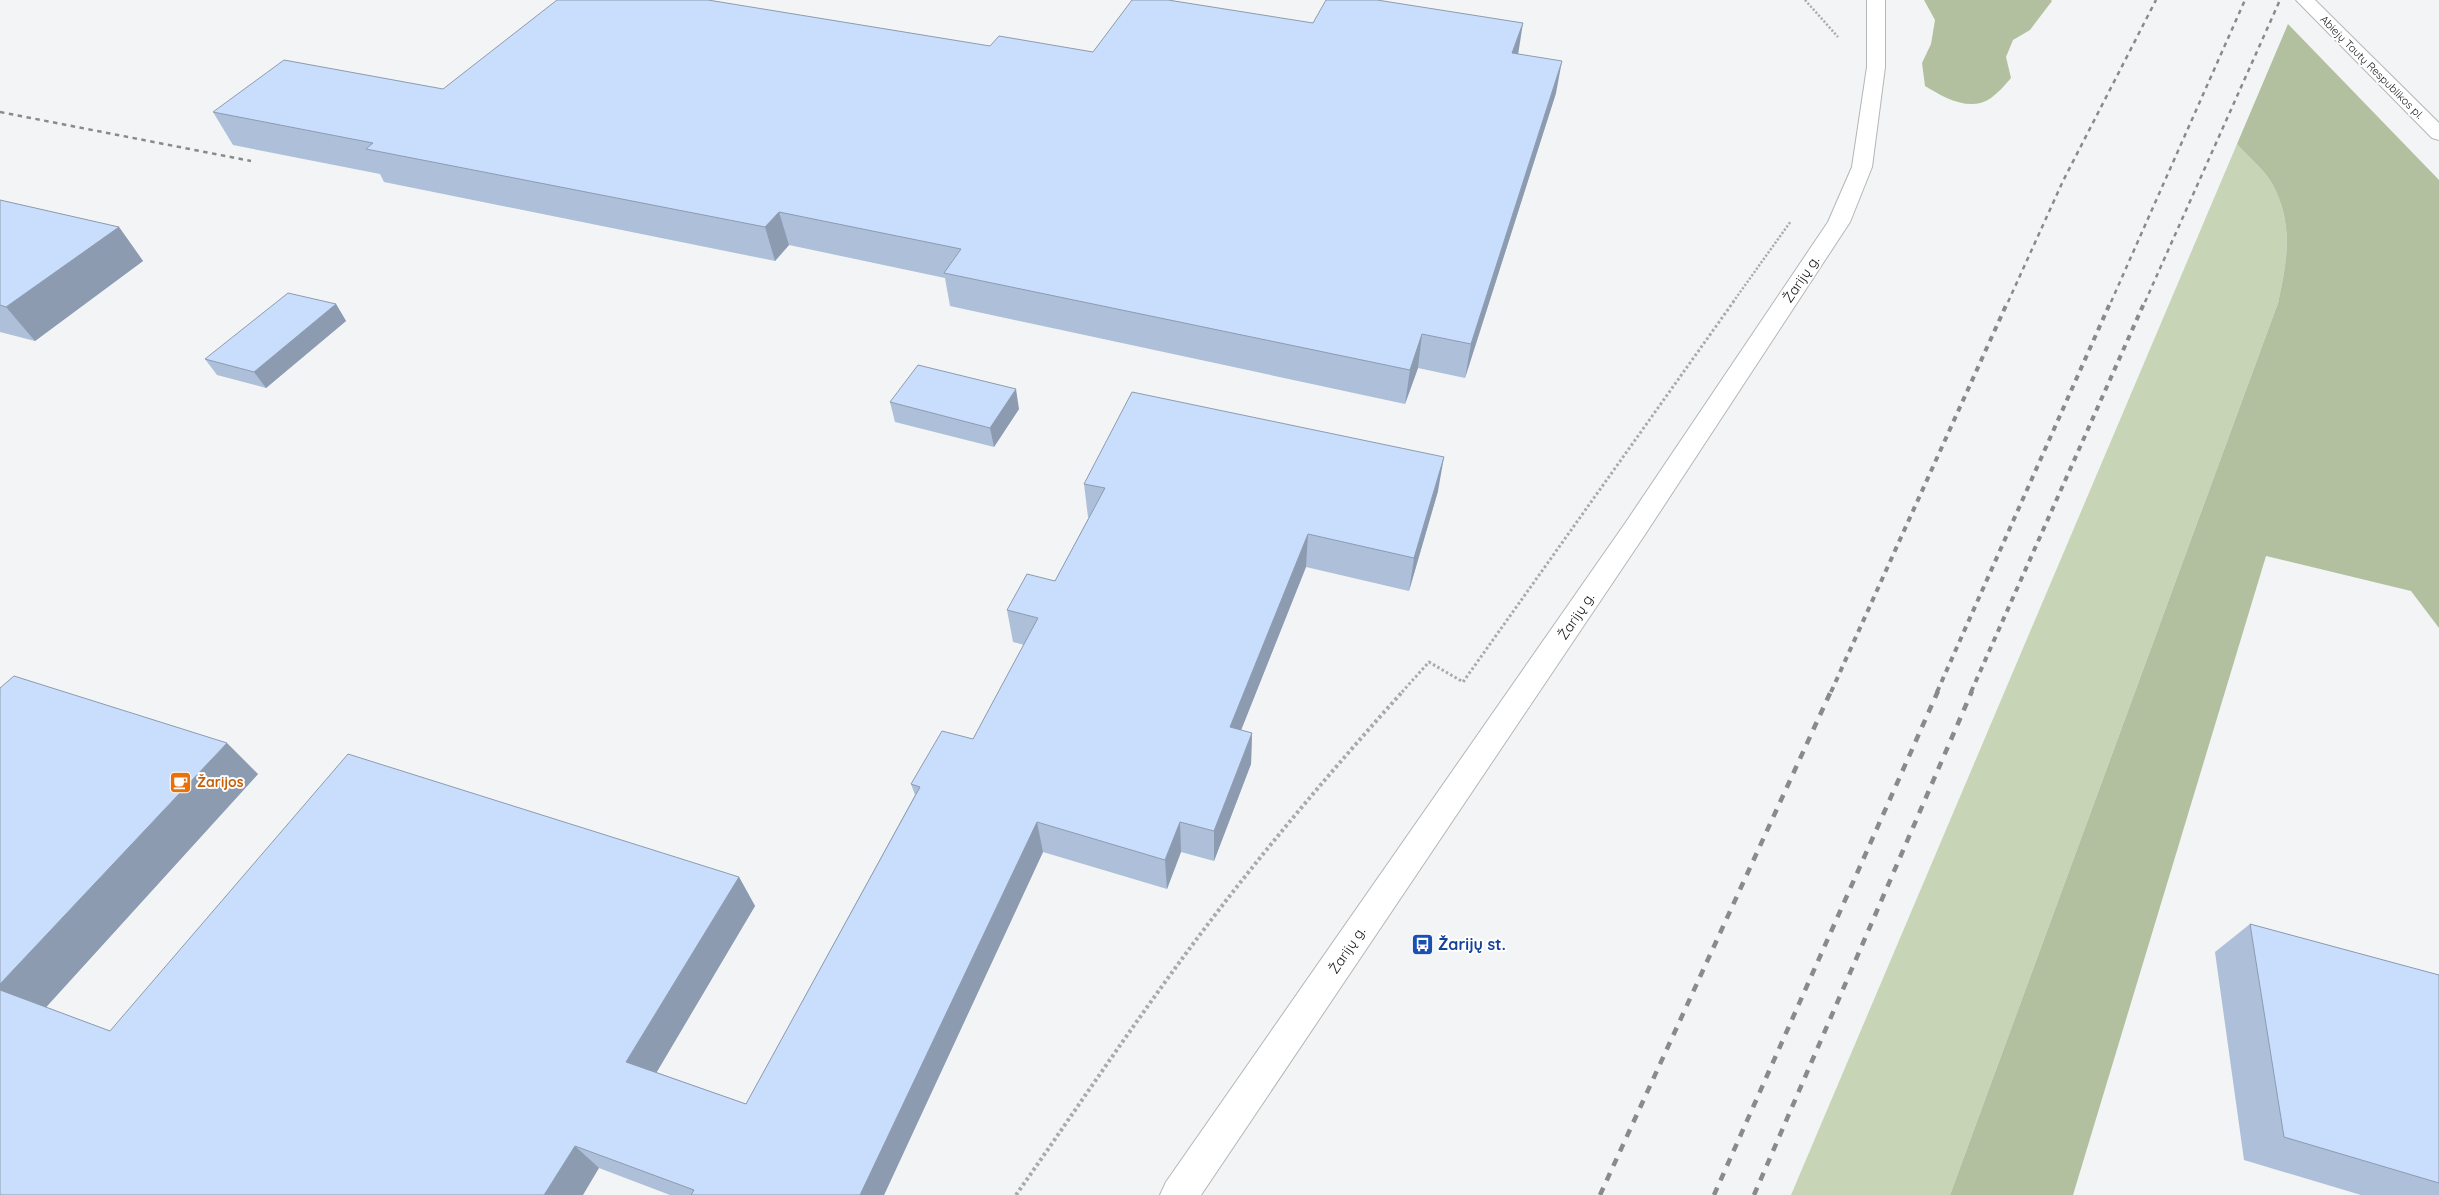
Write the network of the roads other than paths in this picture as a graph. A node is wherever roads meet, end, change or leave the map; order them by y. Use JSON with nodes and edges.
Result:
{"nodes":[{"id":1,"x":1876,"y":0,"type":"edge"},
{"id":2,"x":2304,"y":0,"type":"edge"},
{"id":3,"x":2439,"y":134,"type":"edge"},
{"id":4,"x":1179,"y":1195,"type":"edge"}],
"edges":[{"from":1,"to":4,"type":"main road","name":"Žarijų g."},
{"from":2,"to":3,"type":"main road","name":"Abiejų Tautų Respublikos pl."}]}
